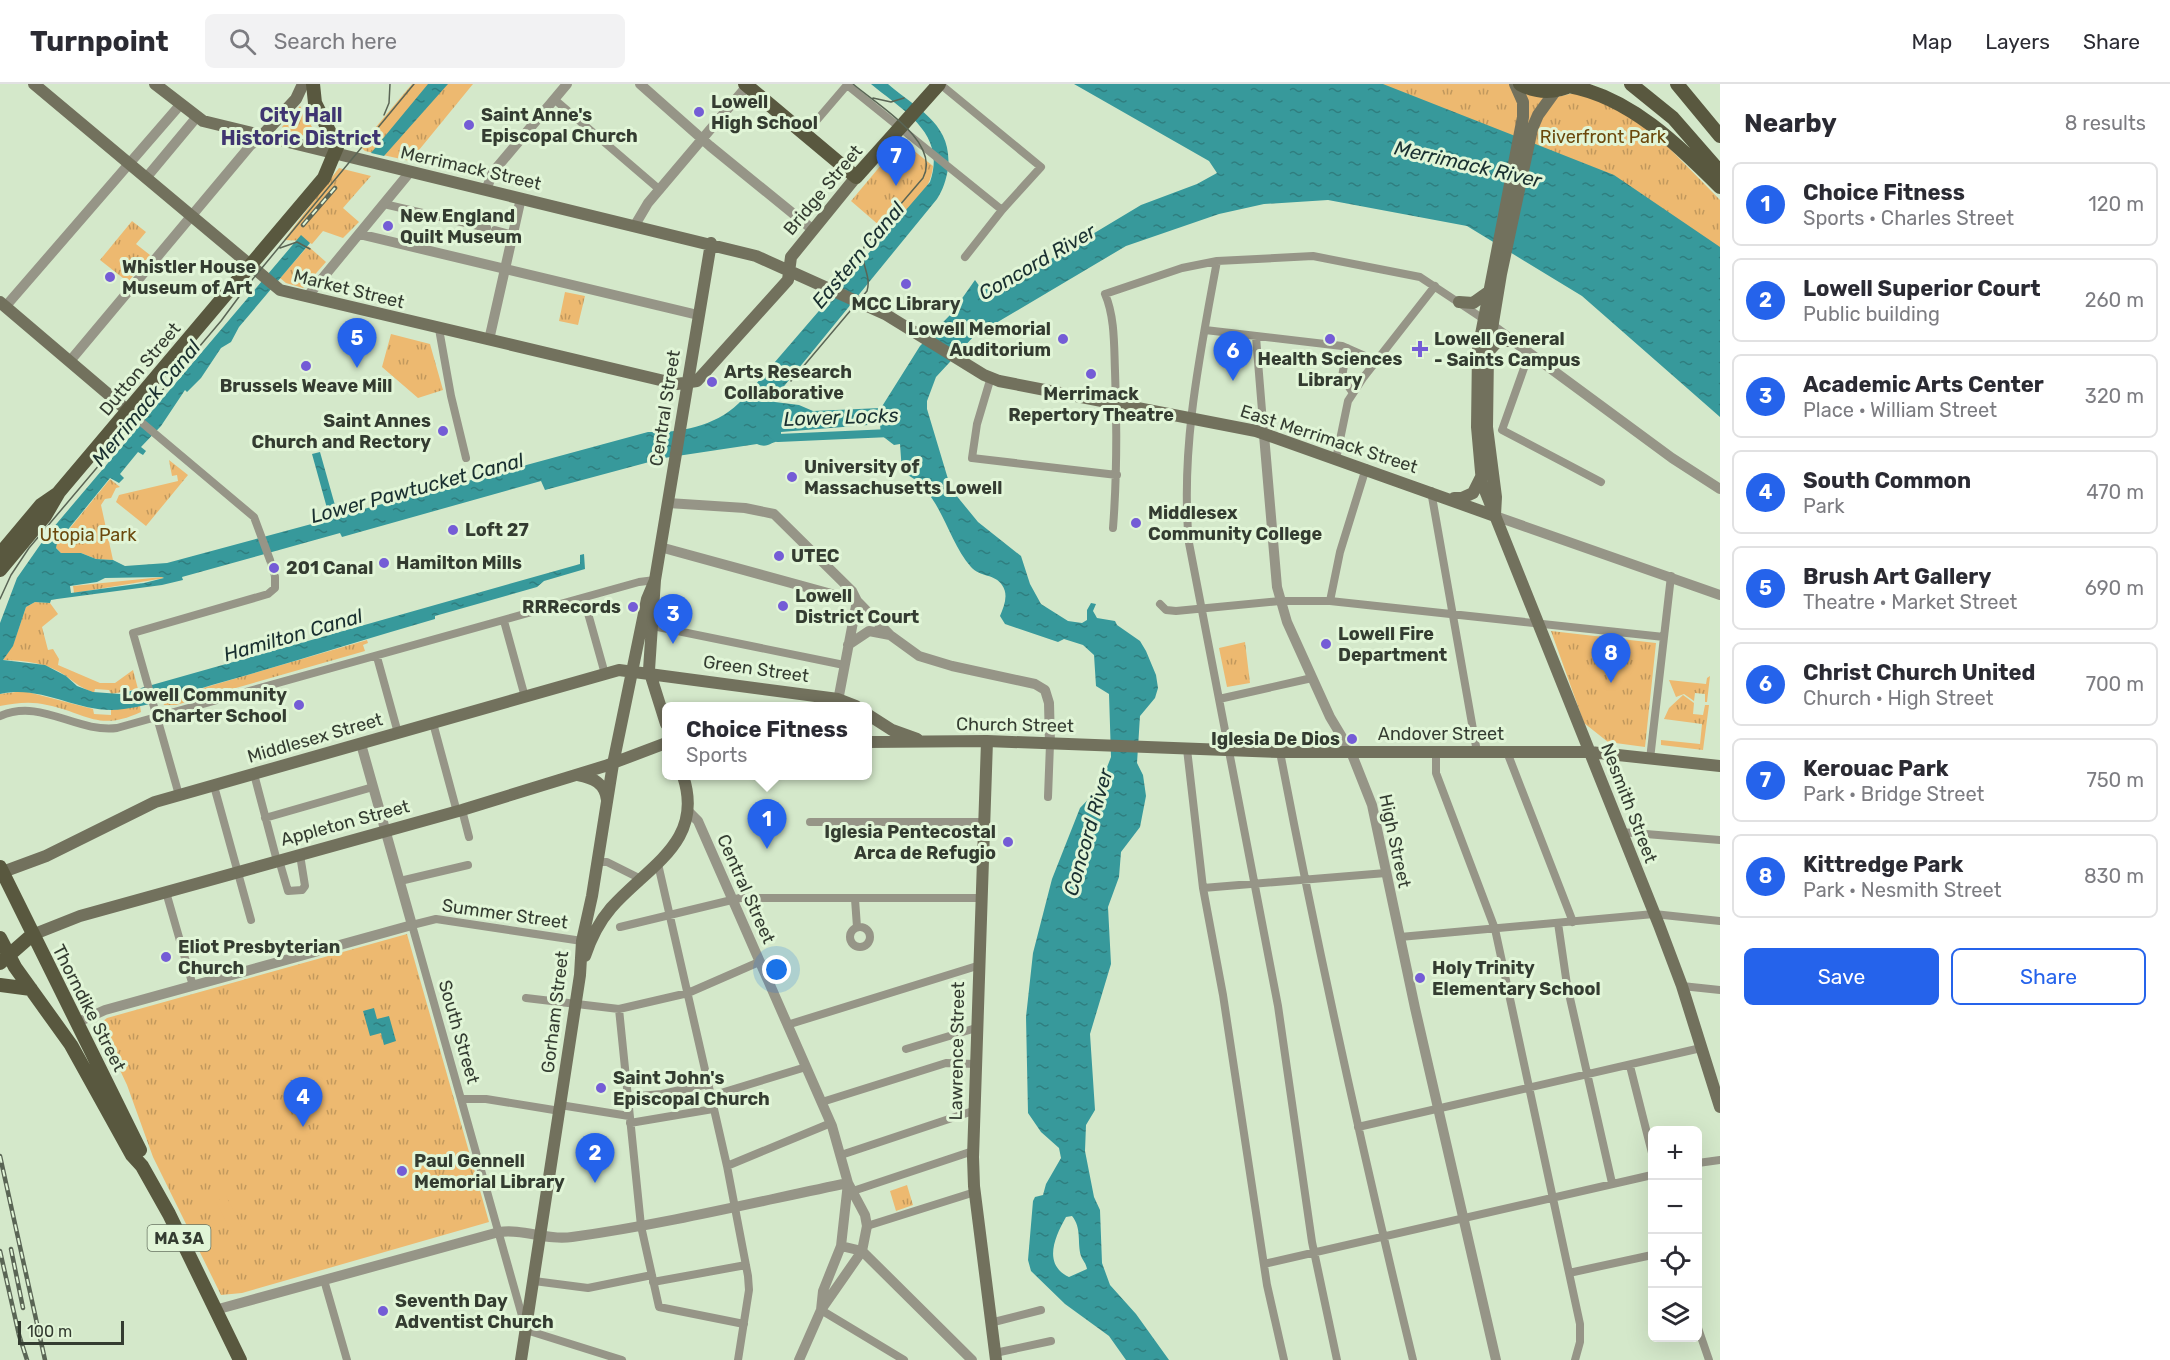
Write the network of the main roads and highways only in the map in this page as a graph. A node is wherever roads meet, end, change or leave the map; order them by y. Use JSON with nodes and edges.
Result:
{"nodes":[{"id":1,"x":34,"y":84,"type":"edge"},
{"id":2,"x":155,"y":84,"type":"edge"},
{"id":3,"x":304,"y":84,"type":"edge"},
{"id":4,"x":313,"y":84,"type":"edge"},
{"id":5,"x":940,"y":84,"type":"edge"},
{"id":6,"x":1515,"y":84,"type":"edge"},
{"id":7,"x":1520,"y":84,"type":"edge"},
{"id":8,"x":1631,"y":84,"type":"edge"},
{"id":9,"x":1645,"y":84,"type":"edge"},
{"id":10,"x":1677,"y":84,"type":"edge"},
{"id":11,"x":747,"y":85,"type":"edge"},
{"id":12,"x":1566,"y":87,"type":"edge"},
{"id":13,"x":1527,"y":127,"type":"junction"},
{"id":14,"x":261,"y":136,"type":"junction"},
{"id":15,"x":1720,"y":136,"type":"edge"},
{"id":16,"x":334,"y":154,"type":"junction"},
{"id":17,"x":1720,"y":160,"type":"edge"},
{"id":18,"x":1720,"y":172,"type":"edge"},
{"id":19,"x":856,"y":177,"type":"junction"},
{"id":20,"x":1720,"y":187,"type":"edge"},
{"id":21,"x":711,"y":243,"type":"junction"},
{"id":22,"x":250,"y":265,"type":"junction"},
{"id":23,"x":789,"y":269,"type":"junction"},
{"id":24,"x":1496,"y":271,"type":"junction"},
{"id":25,"x":1487,"y":293,"type":"junction"},
{"id":26,"x":856,"y":302,"type":"joint"},
{"id":27,"x":1459,"y":302,"type":"road end"},
{"id":28,"x":3,"y":305,"type":"edge"},
{"id":29,"x":1487,"y":322,"type":"junction"},
{"id":30,"x":1512,"y":341,"type":"road end"},
{"id":31,"x":1488,"y":352,"type":"junction"},
{"id":32,"x":687,"y":382,"type":"junction"},
{"id":33,"x":128,"y":411,"type":"junction"},
{"id":34,"x":1481,"y":473,"type":"junction"},
{"id":35,"x":59,"y":492,"type":"junction"},
{"id":36,"x":1446,"y":497,"type":"junction"},
{"id":37,"x":1495,"y":516,"type":"junction"},
{"id":38,"x":0,"y":554,"type":"edge"},
{"id":39,"x":0,"y":570,"type":"edge"},
{"id":40,"x":655,"y":580,"type":"junction"},
{"id":41,"x":632,"y":670,"type":"junction"},
{"id":42,"x":650,"y":673,"type":"junction"},
{"id":43,"x":831,"y":702,"type":"edge"},
{"id":44,"x":662,"y":711,"type":"edge"},
{"id":45,"x":872,"y":717,"type":"edge"},
{"id":46,"x":924,"y":741,"type":"junction"},
{"id":47,"x":987,"y":741,"type":"junction"},
{"id":48,"x":872,"y":742,"type":"edge"},
{"id":49,"x":662,"y":745,"type":"edge"},
{"id":50,"x":1161,"y":747,"type":"joint"},
{"id":51,"x":1590,"y":752,"type":"junction"},
{"id":52,"x":613,"y":764,"type":"junction"},
{"id":53,"x":1720,"y":766,"type":"edge"},
{"id":54,"x":576,"y":775,"type":"junction"},
{"id":55,"x":685,"y":780,"type":"edge"},
{"id":56,"x":607,"y":800,"type":"junction"},
{"id":57,"x":1,"y":871,"type":"edge"},
{"id":58,"x":592,"y":896,"type":"junction"},
{"id":59,"x":612,"y":906,"type":"junction"},
{"id":60,"x":32,"y":935,"type":"junction"},
{"id":61,"x":0,"y":938,"type":"edge"},
{"id":62,"x":4,"y":959,"type":"edge"},
{"id":63,"x":580,"y":975,"type":"junction"},
{"id":64,"x":0,"y":985,"type":"edge"},
{"id":65,"x":31,"y":989,"type":"junction"},
{"id":66,"x":1720,"y":1107,"type":"edge"},
{"id":67,"x":142,"y":1166,"type":"junction"},
{"id":68,"x":995,"y":1356,"type":"edge"},
{"id":69,"x":240,"y":1360,"type":"edge"},
{"id":70,"x":522,"y":1360,"type":"edge"}],
"edges":[{"from":1,"to":22,"type":"main road","name":"Market Street"},
{"from":2,"to":14,"type":"main road","name":"Merrimack Street"},
{"from":3,"to":14,"type":"main road"},
{"from":3,"to":16,"type":"main road"},
{"from":4,"to":16,"type":"main road"},
{"from":5,"to":19,"type":"main road","name":"Bridge Street"},
{"from":6,"to":13,"type":"main road","name":"Nesmith Street"},
{"from":7,"to":12,"type":"main road"},
{"from":8,"to":18,"type":"main road"},
{"from":9,"to":17,"type":"main road"},
{"from":10,"to":15,"type":"main road"},
{"from":11,"to":19,"type":"main road"},
{"from":12,"to":13,"type":"main road","name":"Nesmith Street"},
{"from":12,"to":20,"type":"main road"},
{"from":13,"to":24,"type":"main road","name":"Nesmith Street"},
{"from":14,"to":16,"type":"main road","name":"Merrimack Street"},
{"from":16,"to":21,"type":"main road","name":"Merrimack Street"},
{"from":16,"to":22,"type":"main road","name":"Dutton Street"},
{"from":19,"to":23,"type":"main road","name":"Bridge Street"},
{"from":21,"to":23,"type":"main road","name":"Merrimack Street"},
{"from":21,"to":32,"type":"main road","name":"Central Street"},
{"from":22,"to":32,"type":"main road","name":"Market Street"},
{"from":22,"to":33,"type":"main road","name":"Dutton Street"},
{"from":23,"to":26,"type":"main road","name":"Merrimack Street"},
{"from":23,"to":32,"type":"main road","name":"Bridge Street"},
{"from":24,"to":25,"type":"main road","name":"Nesmith Street"},
{"from":24,"to":29,"type":"main road","name":"Nesmith Street"},
{"from":25,"to":27,"type":"main road"},
{"from":25,"to":29,"type":"main road","name":"Nesmith Street"},
{"from":26,"to":36,"type":"main road","name":"East Merrimack Street"},
{"from":28,"to":33,"type":"main road"},
{"from":29,"to":31,"type":"main road","name":"Nesmith Street"},
{"from":29,"to":34,"type":"main road","name":"Nesmith Street"},
{"from":30,"to":31,"type":"main road"},
{"from":31,"to":37,"type":"main road","name":"Nesmith Street"},
{"from":32,"to":40,"type":"main road","name":"Central Street"},
{"from":33,"to":35,"type":"main road","name":"Dutton Street"},
{"from":34,"to":36,"type":"main road"},
{"from":34,"to":37,"type":"main road","name":"Nesmith Street"},
{"from":35,"to":38,"type":"main road","name":"Dutton Street"},
{"from":35,"to":39,"type":"main road","name":"Dutton Street"},
{"from":36,"to":37,"type":"main road","name":"East Merrimack Street"},
{"from":37,"to":51,"type":"main road","name":"Nesmith Street"},
{"from":40,"to":41,"type":"main road","name":"Central Street"},
{"from":40,"to":42,"type":"main road","name":"Central Street"},
{"from":41,"to":42,"type":"main road","name":"Middlesex Street"},
{"from":41,"to":52,"type":"main road","name":"Gorham Street"},
{"from":41,"to":57,"type":"main road","name":"Middlesex Street"},
{"from":42,"to":43,"type":"main road","name":"Green Street"},
{"from":42,"to":44,"type":"main road","name":"Central Street"},
{"from":45,"to":46,"type":"main road"},
{"from":46,"to":47,"type":"main road","name":"Church Street"},
{"from":46,"to":48,"type":"main road","name":"Church Street"},
{"from":47,"to":50,"type":"main road","name":"Church Street"},
{"from":47,"to":68,"type":"main road","name":"Lawrence Street"},
{"from":49,"to":52,"type":"main road","name":"Appleton Street"},
{"from":50,"to":51,"type":"main road","name":"Andover Street"},
{"from":51,"to":53,"type":"main road","name":"Andover Street"},
{"from":51,"to":66,"type":"main road","name":"Nesmith Street"},
{"from":52,"to":54,"type":"main road","name":"Appleton Street"},
{"from":52,"to":56,"type":"main road","name":"Gorham Street"},
{"from":54,"to":56,"type":"main road"},
{"from":54,"to":60,"type":"main road","name":"Appleton Street"},
{"from":55,"to":59,"type":"main road","name":"Central Street"},
{"from":56,"to":58,"type":"main road","name":"Gorham Street"},
{"from":57,"to":60,"type":"main road","name":"Thorndike Street"},
{"from":58,"to":59,"type":"main road"},
{"from":58,"to":63,"type":"main road","name":"Gorham Street"},
{"from":59,"to":63,"type":"main road"},
{"from":60,"to":62,"type":"main road"},
{"from":60,"to":67,"type":"main road","name":"Thorndike Street"},
{"from":61,"to":62,"type":"main road","name":"Thorndike Street"},
{"from":62,"to":65,"type":"main road","name":"Thorndike Street"},
{"from":63,"to":70,"type":"main road","name":"Gorham Street"},
{"from":64,"to":65,"type":"main road"},
{"from":65,"to":67,"type":"main road","name":"Thorndike Street","number":"MA 3A"},
{"from":67,"to":69,"type":"main road","name":"Thorndike Street","number":"MA 3A"}]}
